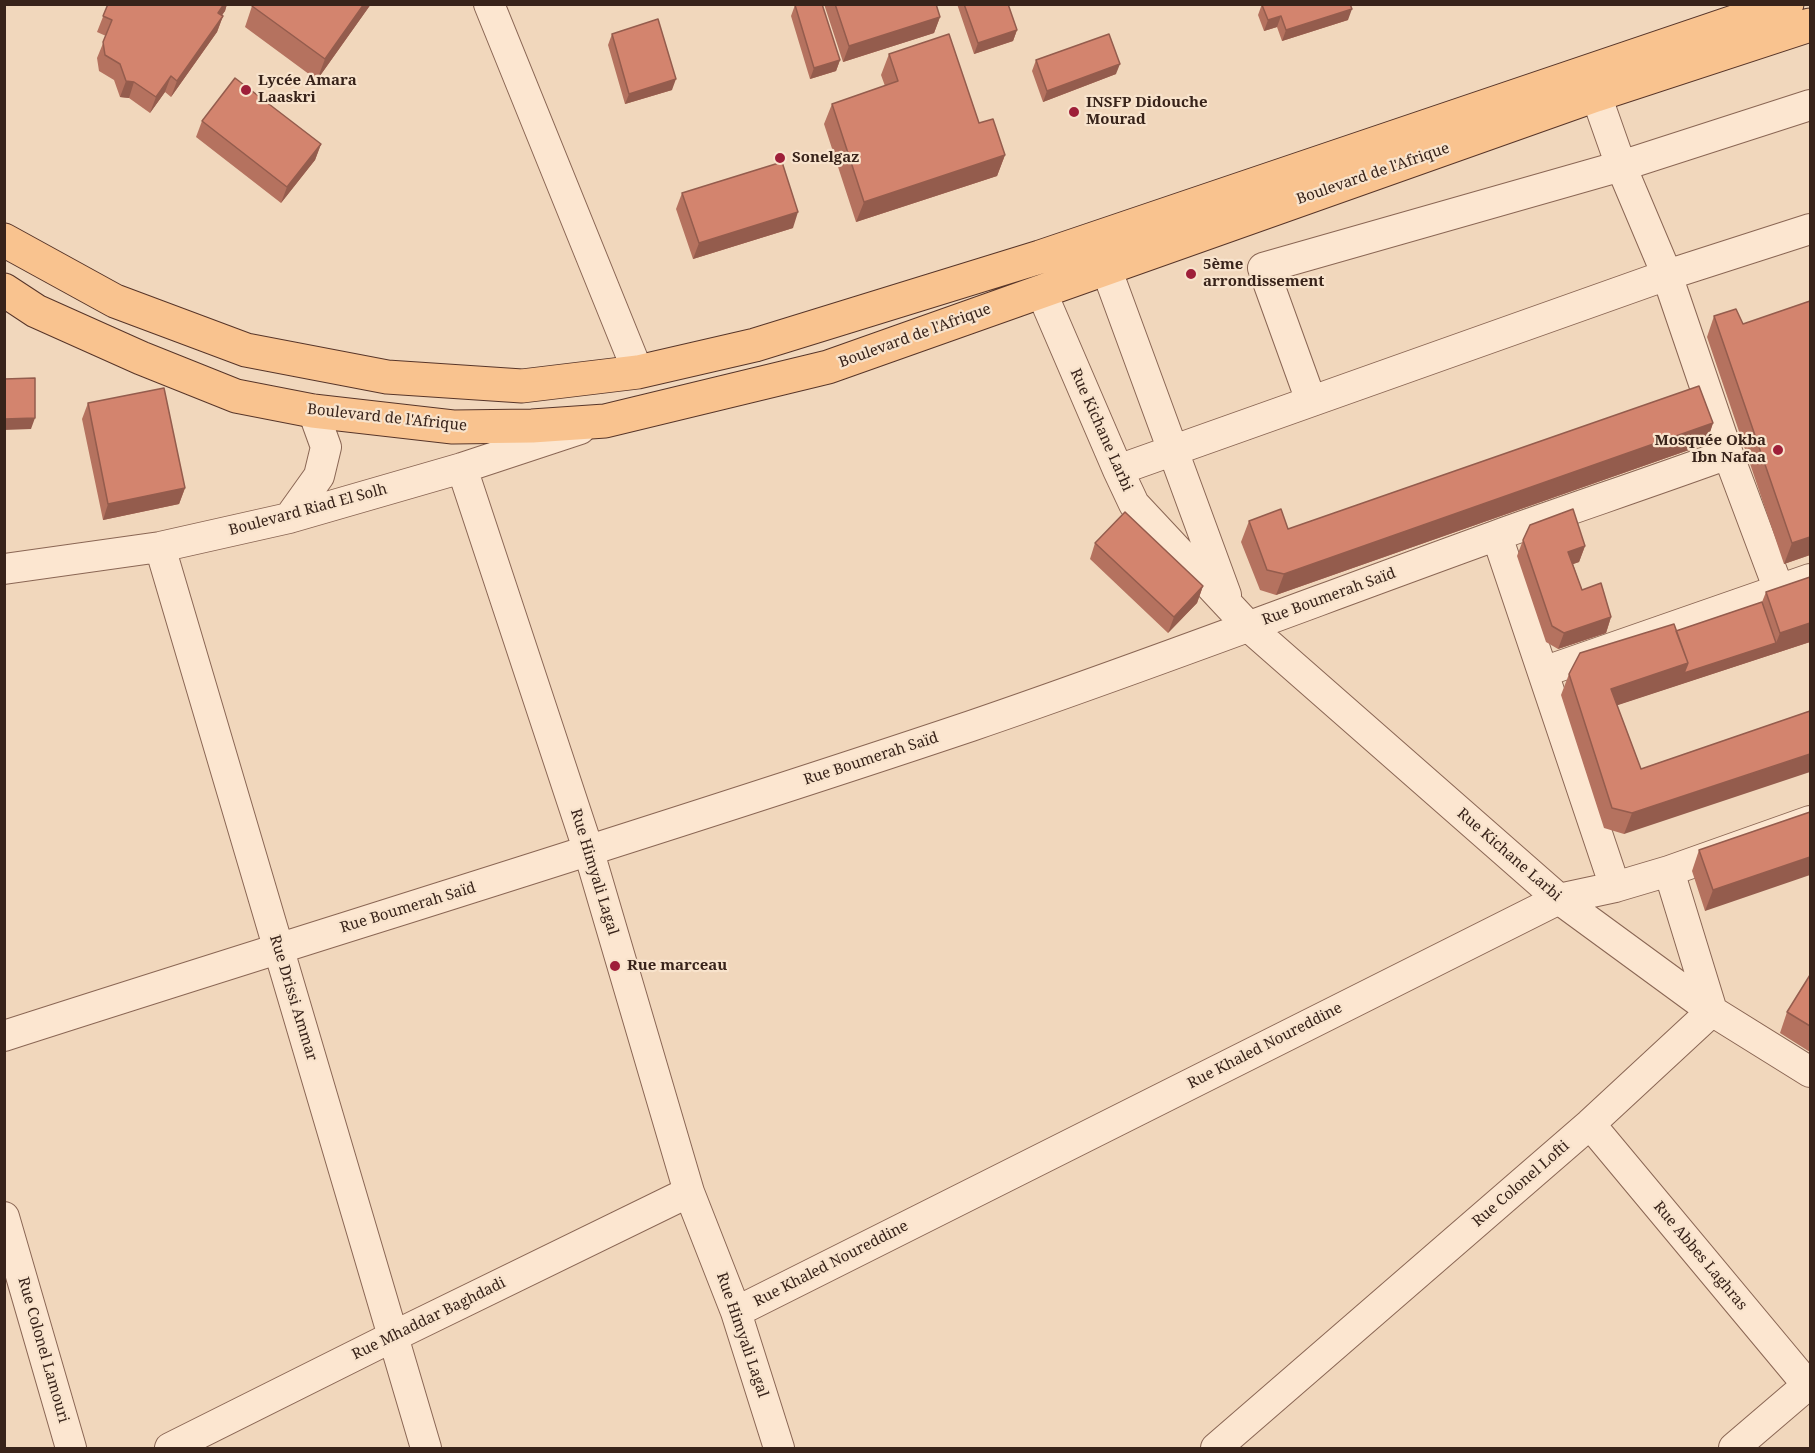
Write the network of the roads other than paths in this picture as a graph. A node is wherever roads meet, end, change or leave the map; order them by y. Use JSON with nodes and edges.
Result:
{"nodes":[{"id":1,"x":489,"y":4,"type":"edge"},
{"id":2,"x":1787,"y":4,"type":"edge"},
{"id":3,"x":1810,"y":24,"type":"edge"},
{"id":4,"x":1596,"y":95,"type":"junction"},
{"id":5,"x":1810,"y":105,"type":"edge"},
{"id":6,"x":1621,"y":166,"type":"junction"},
{"id":7,"x":1810,"y":229,"type":"edge"},
{"id":8,"x":4,"y":240,"type":"edge"},
{"id":9,"x":1106,"y":268,"type":"junction"},
{"id":10,"x":1667,"y":275,"type":"junction"},
{"id":11,"x":4,"y":290,"type":"edge"},
{"id":12,"x":1041,"y":291,"type":"junction"},
{"id":13,"x":638,"y":372,"type":"junction"},
{"id":14,"x":1311,"y":401,"type":"junction"},
{"id":15,"x":313,"y":411,"type":"junction"},
{"id":16,"x":605,"y":421,"type":"junction"},
{"id":17,"x":1173,"y":451,"type":"junction"},
{"id":18,"x":1728,"y":454,"type":"junction"},
{"id":19,"x":462,"y":468,"type":"junction"},
{"id":20,"x":1118,"y":470,"type":"junction"},
{"id":21,"x":289,"y":518,"type":"junction"},
{"id":22,"x":1497,"y":536,"type":"junction"},
{"id":23,"x":160,"y":548,"type":"junction"},
{"id":24,"x":4,"y":569,"type":"edge"},
{"id":25,"x":1810,"y":579,"type":"edge"},
{"id":26,"x":1779,"y":590,"type":"junction"},
{"id":27,"x":1240,"y":618,"type":"junction"},
{"id":28,"x":1542,"y":672,"type":"junction"},
{"id":29,"x":1810,"y":821,"type":"edge"},
{"id":30,"x":589,"y":852,"type":"junction"},
{"id":31,"x":1669,"y":871,"type":"junction"},
{"id":32,"x":1615,"y":887,"type":"junction"},
{"id":33,"x":1559,"y":899,"type":"junction"},
{"id":34,"x":278,"y":948,"type":"junction"},
{"id":35,"x":1712,"y":1011,"type":"junction"},
{"id":36,"x":4,"y":1035,"type":"edge"},
{"id":37,"x":1810,"y":1072,"type":"edge"},
{"id":38,"x":1590,"y":1124,"type":"junction"},
{"id":39,"x":690,"y":1192,"type":"junction"},
{"id":40,"x":4,"y":1216,"type":"edge"},
{"id":41,"x":736,"y":1312,"type":"junction"},
{"id":42,"x":394,"y":1336,"type":"junction"},
{"id":43,"x":1810,"y":1385,"type":"edge"},
{"id":44,"x":1218,"y":1448,"type":"edge"},
{"id":45,"x":71,"y":1449,"type":"edge"},
{"id":46,"x":170,"y":1449,"type":"edge"},
{"id":47,"x":426,"y":1449,"type":"edge"},
{"id":48,"x":779,"y":1449,"type":"edge"},
{"id":49,"x":1734,"y":1449,"type":"edge"}],
"edges":[{"from":1,"to":13,"type":"street"},
{"from":2,"to":13,"type":"main road","name":"Boulevard de l'Afrique"},
{"from":3,"to":4,"type":"main road","name":"Boulevard de l'Afrique"},
{"from":4,"to":6,"type":"street"},
{"from":4,"to":9,"type":"main road","name":"Boulevard de l'Afrique"},
{"from":5,"to":6,"type":"street"},
{"from":6,"to":10,"type":"street"},
{"from":6,"to":14,"type":"street"},
{"from":7,"to":10,"type":"street"},
{"from":8,"to":13,"type":"main road","name":"Boulevard de l'Afrique"},
{"from":9,"to":12,"type":"main road","name":"Boulevard de l'Afrique"},
{"from":9,"to":17,"type":"street","name":"Rue Kichane Larbi"},
{"from":10,"to":14,"type":"street"},
{"from":10,"to":18,"type":"street"},
{"from":11,"to":15,"type":"main road","name":"Boulevard de l'Afrique"},
{"from":12,"to":16,"type":"main road","name":"Boulevard de l'Afrique"},
{"from":12,"to":20,"type":"street","name":"Rue Kichane Larbi"},
{"from":14,"to":17,"type":"street"},
{"from":15,"to":16,"type":"main road","name":"Boulevard de l'Afrique"},
{"from":15,"to":21,"type":"street"},
{"from":16,"to":19,"type":"street","name":"Boulevard Riad El Solh"},
{"from":17,"to":20,"type":"street"},
{"from":17,"to":27,"type":"street","name":"Rue Kichane Larbi"},
{"from":18,"to":22,"type":"street","name":"Rue Boumerah Saïd"},
{"from":18,"to":26,"type":"street"},
{"from":19,"to":21,"type":"street","name":"Boulevard Riad El Solh"},
{"from":19,"to":30,"type":"street","name":"Rue Himyali Lagal"},
{"from":20,"to":27,"type":"street","name":"Rue Kichane Larbi"},
{"from":21,"to":23,"type":"street","name":"Boulevard Riad El Solh"},
{"from":22,"to":27,"type":"street","name":"Rue Boumerah Saïd"},
{"from":22,"to":28,"type":"street"},
{"from":23,"to":24,"type":"street","name":"Boulevard Riad El Solh"},
{"from":23,"to":34,"type":"street","name":"Rue Drissi Ammar"},
{"from":25,"to":26,"type":"street"},
{"from":26,"to":28,"type":"street"},
{"from":27,"to":30,"type":"street","name":"Rue Boumerah Saïd"},
{"from":27,"to":33,"type":"street","name":"Rue Kichane Larbi"},
{"from":28,"to":32,"type":"street"},
{"from":29,"to":31,"type":"street","name":"Rue Khaled Noureddine"},
{"from":30,"to":34,"type":"street","name":"Rue Boumerah Saïd"},
{"from":30,"to":39,"type":"street","name":"Rue Himyali Lagal"},
{"from":31,"to":32,"type":"street","name":"Rue Khaled Noureddine"},
{"from":31,"to":35,"type":"street"},
{"from":32,"to":33,"type":"street","name":"Rue Khaled Noureddine"},
{"from":33,"to":35,"type":"street","name":"Rue Kichane Larbi"},
{"from":33,"to":41,"type":"street","name":"Rue Khaled Noureddine"},
{"from":34,"to":36,"type":"street","name":"Rue Boumerah Saïd"},
{"from":34,"to":42,"type":"street","name":"Rue Drissi Ammar"},
{"from":35,"to":37,"type":"street","name":"Rue Kichane Larbi"},
{"from":35,"to":38,"type":"street","name":"Rue Colonel Lofti"},
{"from":38,"to":43,"type":"street","name":"Rue Abbes Laghras"},
{"from":38,"to":44,"type":"street","name":"Rue Colonel Lofti"},
{"from":39,"to":41,"type":"street","name":"Rue Himyali Lagal"},
{"from":39,"to":42,"type":"street","name":"Rue Mhaddar Baghdadi"},
{"from":40,"to":45,"type":"street","name":"Rue Colonel Lamouri"},
{"from":41,"to":48,"type":"street","name":"Rue Himyali Lagal"},
{"from":42,"to":46,"type":"street","name":"Rue Mhaddar Baghdadi"},
{"from":42,"to":47,"type":"street","name":"Rue Drissi Ammar"},
{"from":43,"to":49,"type":"street"}]}
